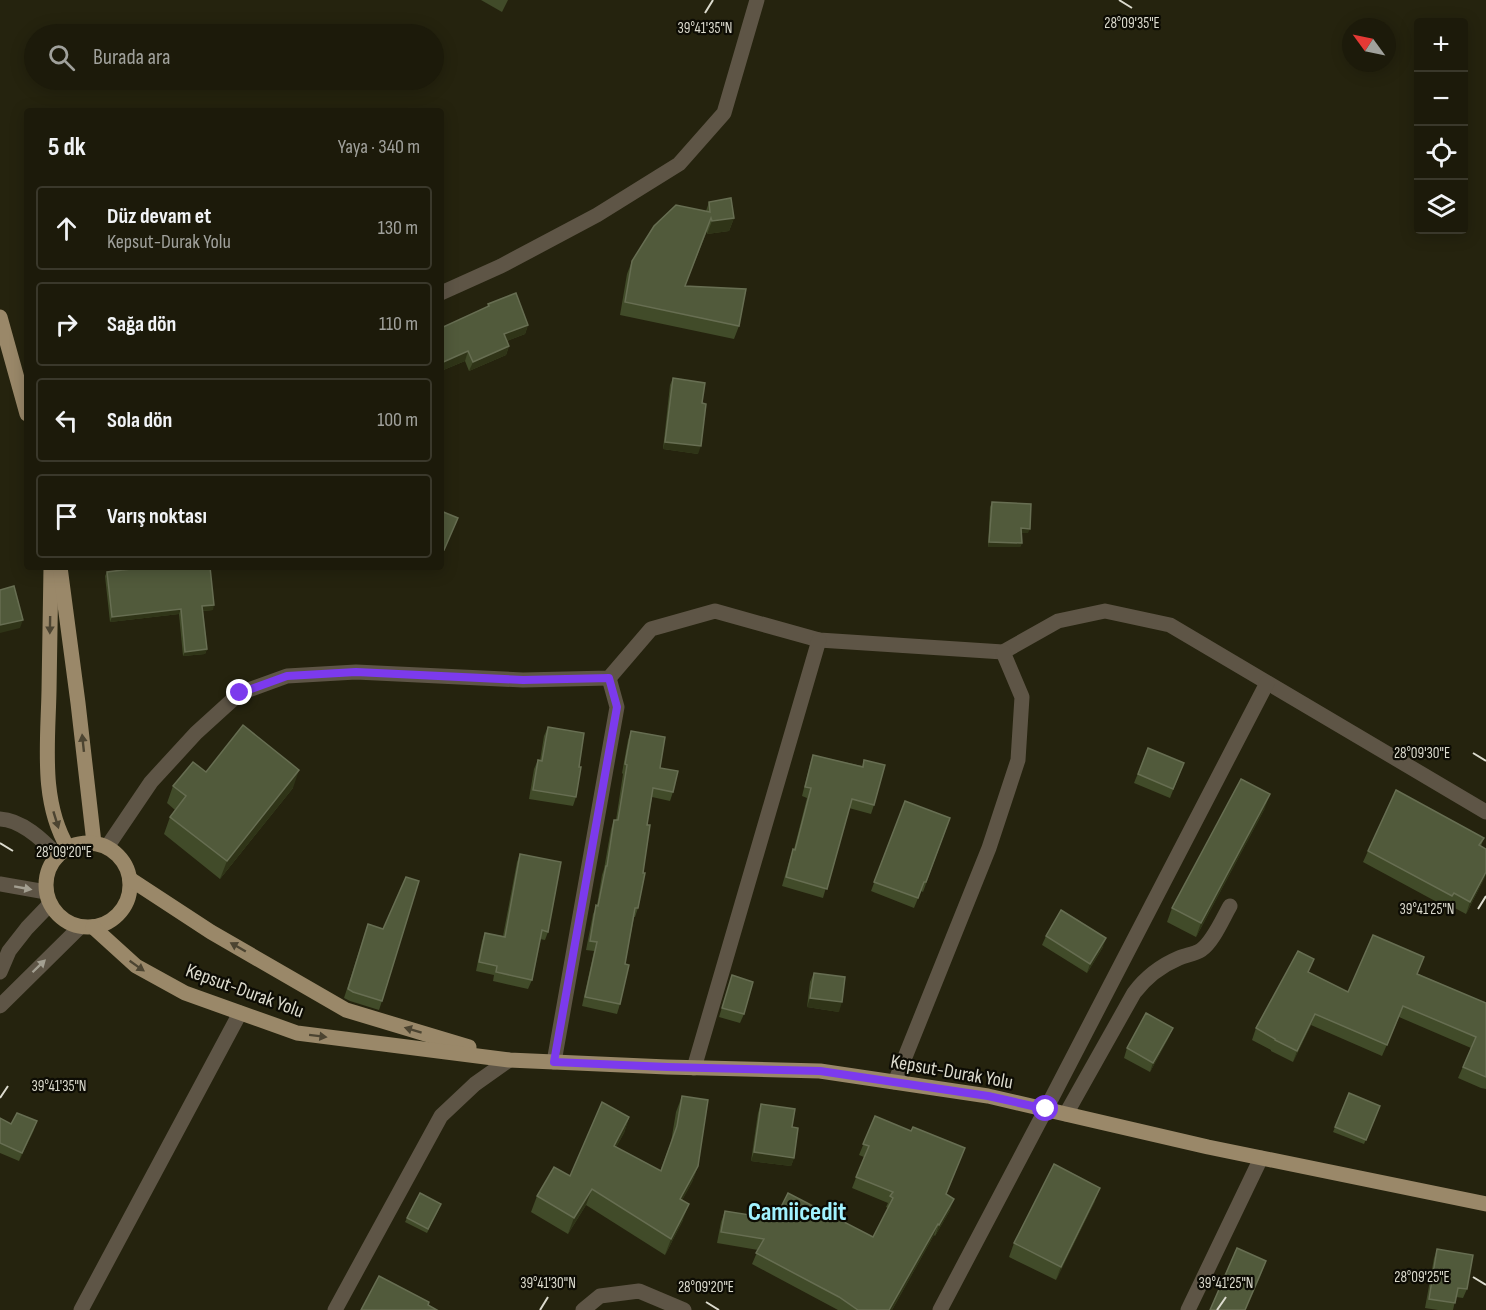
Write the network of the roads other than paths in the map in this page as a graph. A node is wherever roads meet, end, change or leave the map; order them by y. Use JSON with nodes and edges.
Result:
{"nodes":[{"id":1,"x":757,"y":0,"type":"edge"},
{"id":2,"x":444,"y":292,"type":"edge"},
{"id":3,"x":0,"y":317,"type":"edge"},
{"id":4,"x":24,"y":403,"type":"edge"},
{"id":5,"x":51,"y":570,"type":"edge"},
{"id":6,"x":60,"y":570,"type":"edge"},
{"id":7,"x":819,"y":640,"type":"junction"},
{"id":8,"x":1003,"y":652,"type":"junction"},
{"id":9,"x":609,"y":678,"type":"junction"},
{"id":10,"x":1267,"y":683,"type":"junction"},
{"id":11,"x":1486,"y":812,"type":"edge"},
{"id":12,"x":0,"y":819,"type":"edge"},
{"id":13,"x":101,"y":845,"type":"junction"},
{"id":14,"x":63,"y":852,"type":"junction"},
{"id":15,"x":130,"y":879,"type":"junction"},
{"id":16,"x":0,"y":884,"type":"edge"},
{"id":17,"x":48,"y":898,"type":"junction"},
{"id":18,"x":1230,"y":906,"type":"dead end"},
{"id":19,"x":87,"y":927,"type":"junction"},
{"id":20,"x":0,"y":972,"type":"edge"},
{"id":21,"x":0,"y":1006,"type":"edge"},
{"id":22,"x":240,"y":1013,"type":"junction"},
{"id":23,"x":509,"y":1059,"type":"junction"},
{"id":24,"x":554,"y":1062,"type":"junction"},
{"id":25,"x":694,"y":1068,"type":"junction"},
{"id":26,"x":895,"y":1082,"type":"junction"},
{"id":27,"x":1046,"y":1109,"type":"junction"},
{"id":28,"x":1066,"y":1114,"type":"junction"},
{"id":29,"x":1261,"y":1158,"type":"junction"},
{"id":30,"x":1486,"y":1204,"type":"edge"},
{"id":31,"x":81,"y":1310,"type":"edge"},
{"id":32,"x":335,"y":1310,"type":"edge"},
{"id":33,"x":583,"y":1310,"type":"edge"},
{"id":34,"x":684,"y":1310,"type":"edge"},
{"id":35,"x":940,"y":1310,"type":"edge"},
{"id":36,"x":1188,"y":1310,"type":"edge"}],
"edges":[{"from":1,"to":2,"type":"street"},
{"from":3,"to":4,"type":"main road"},
{"from":5,"to":14,"type":"main road","one_way":true},
{"from":13,"to":6,"type":"main road","one_way":true},
{"from":7,"to":8,"type":"street"},
{"from":7,"to":9,"type":"street"},
{"from":7,"to":25,"type":"street"},
{"from":8,"to":10,"type":"street"},
{"from":8,"to":26,"type":"street"},
{"from":9,"to":13,"type":"street"},
{"from":9,"to":24,"type":"street"},
{"from":10,"to":11,"type":"street"},
{"from":10,"to":27,"type":"street"},
{"from":12,"to":14,"type":"street"},
{"from":13,"to":14,"type":"main road"},
{"from":13,"to":15,"type":"main road"},
{"from":14,"to":17,"type":"main road"},
{"from":15,"to":19,"type":"main road"},
{"from":23,"to":15,"type":"main road","name":"Kepsut-Durak Yolu","one_way":true},
{"from":16,"to":17,"type":"street","one_way":true},
{"from":17,"to":19,"type":"main road"},
{"from":17,"to":20,"type":"street"},
{"from":18,"to":28,"type":"street"},
{"from":21,"to":19,"type":"street","one_way":true},
{"from":19,"to":22,"type":"main road","name":"Kepsut-Durak Yolu","one_way":true},
{"from":22,"to":23,"type":"main road","name":"Kepsut-Durak Yolu","one_way":true},
{"from":22,"to":31,"type":"street"},
{"from":23,"to":24,"type":"main road","name":"Kepsut-Durak Yolu"},
{"from":23,"to":32,"type":"street"},
{"from":24,"to":25,"type":"main road","name":"Kepsut-Durak Yolu"},
{"from":25,"to":26,"type":"main road","name":"Kepsut-Durak Yolu"},
{"from":26,"to":27,"type":"main road","name":"Kepsut-Durak Yolu"},
{"from":27,"to":28,"type":"main road","name":"Kepsut-Durak Yolu"},
{"from":27,"to":35,"type":"street"},
{"from":28,"to":29,"type":"main road","name":"Kepsut-Durak Yolu"},
{"from":29,"to":30,"type":"main road","name":"Kepsut-Durak Yolu"},
{"from":29,"to":36,"type":"street"},
{"from":33,"to":34,"type":"street"}]}
